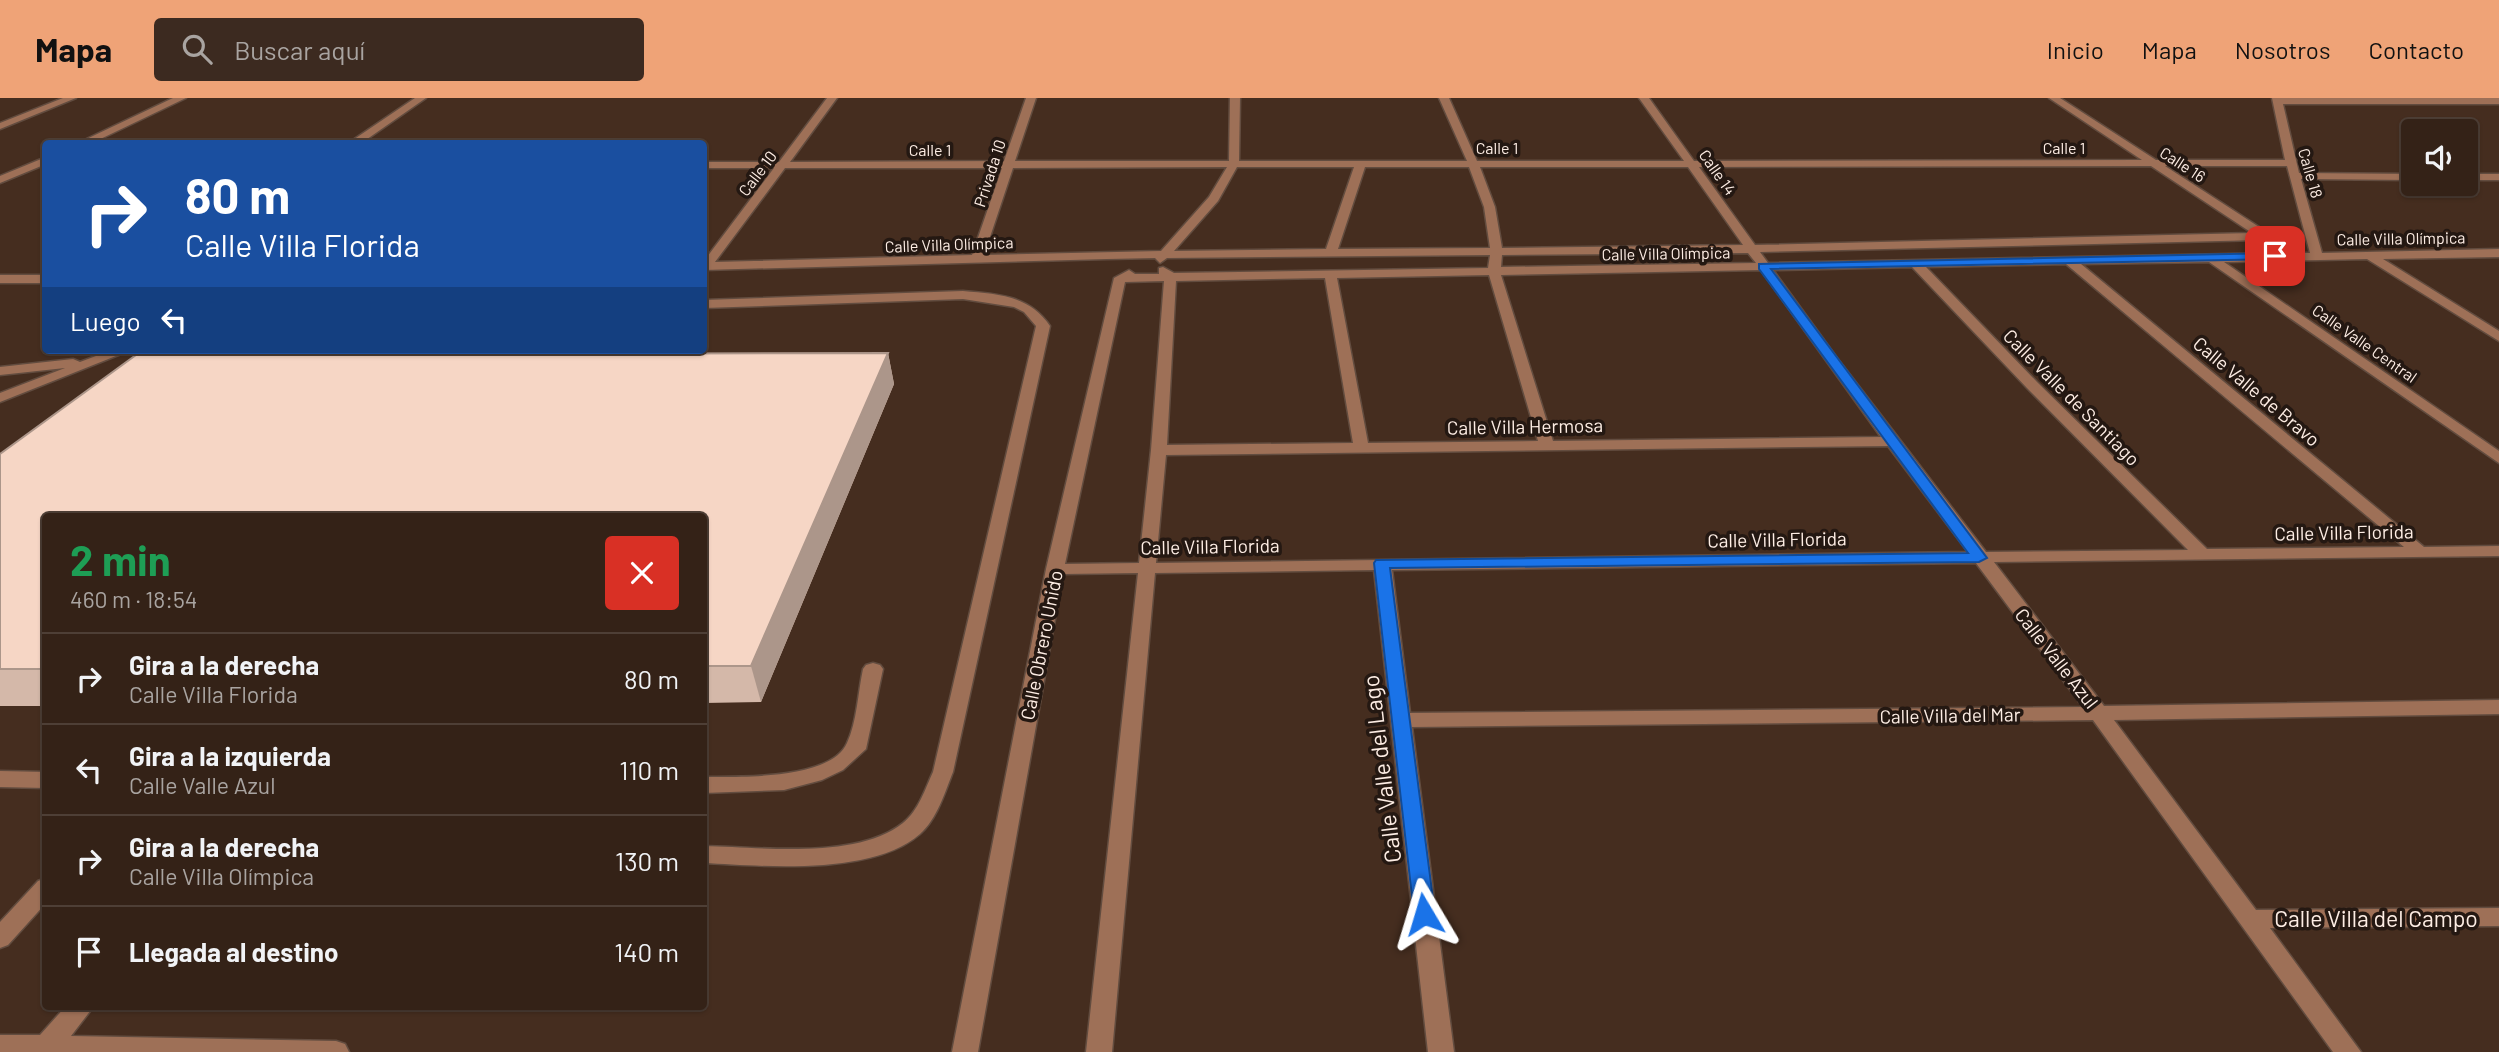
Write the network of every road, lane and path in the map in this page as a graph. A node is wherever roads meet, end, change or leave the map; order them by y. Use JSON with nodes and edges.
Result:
{"nodes":[{"id":1,"x":71,"y":98,"type":"edge"},
{"id":2,"x":181,"y":98,"type":"edge"},
{"id":3,"x":421,"y":98,"type":"edge"},
{"id":4,"x":832,"y":98,"type":"edge"},
{"id":5,"x":1031,"y":98,"type":"edge"},
{"id":6,"x":1235,"y":98,"type":"edge"},
{"id":7,"x":1444,"y":98,"type":"edge"},
{"id":8,"x":1644,"y":98,"type":"edge"},
{"id":9,"x":2054,"y":98,"type":"edge"},
{"id":10,"x":2278,"y":99,"type":"edge"},
{"id":11,"x":2499,"y":101,"type":"edge"},
{"id":12,"x":0,"y":127,"type":"edge"},
{"id":13,"x":90,"y":140,"type":"edge"},
{"id":14,"x":358,"y":140,"type":"edge"},
{"id":15,"x":42,"y":161,"type":"edge"},
{"id":16,"x":1361,"y":163,"type":"junction"},
{"id":17,"x":1472,"y":163,"type":"junction"},
{"id":18,"x":2152,"y":163,"type":"junction"},
{"id":19,"x":2291,"y":163,"type":"junction"},
{"id":20,"x":1008,"y":164,"type":"junction"},
{"id":21,"x":1234,"y":164,"type":"junction"},
{"id":22,"x":1694,"y":164,"type":"junction"},
{"id":23,"x":707,"y":165,"type":"edge"},
{"id":24,"x":783,"y":165,"type":"junction"},
{"id":25,"x":0,"y":166,"type":"edge"},
{"id":26,"x":42,"y":167,"type":"edge"},
{"id":27,"x":28,"y":168,"type":"junction"},
{"id":28,"x":2296,"y":176,"type":"junction"},
{"id":29,"x":2401,"y":177,"type":"edge"},
{"id":30,"x":2478,"y":177,"type":"edge"},
{"id":31,"x":2499,"y":177,"type":"edge"},
{"id":32,"x":0,"y":180,"type":"edge"},
{"id":33,"x":2264,"y":236,"type":"junction"},
{"id":34,"x":1751,"y":249,"type":"junction"},
{"id":35,"x":1498,"y":252,"type":"junction"},
{"id":36,"x":2499,"y":253,"type":"edge"},
{"id":37,"x":1330,"y":254,"type":"junction"},
{"id":38,"x":2369,"y":255,"type":"junction"},
{"id":39,"x":2295,"y":256,"type":"junction"},
{"id":40,"x":2317,"y":256,"type":"junction"},
{"id":41,"x":2211,"y":258,"type":"junction"},
{"id":42,"x":978,"y":259,"type":"junction"},
{"id":43,"x":2068,"y":260,"type":"junction"},
{"id":44,"x":707,"y":263,"type":"edge"},
{"id":45,"x":1916,"y":264,"type":"junction"},
{"id":46,"x":1163,"y":265,"type":"junction"},
{"id":47,"x":707,"y":266,"type":"edge"},
{"id":48,"x":1763,"y":266,"type":"junction"},
{"id":49,"x":1494,"y":272,"type":"junction"},
{"id":50,"x":1330,"y":274,"type":"junction"},
{"id":51,"x":0,"y":279,"type":"edge"},
{"id":52,"x":42,"y":279,"type":"edge"},
{"id":53,"x":707,"y":304,"type":"edge"},
{"id":54,"x":2499,"y":337,"type":"edge"},
{"id":55,"x":113,"y":354,"type":"edge"},
{"id":56,"x":94,"y":361,"type":"junction"},
{"id":57,"x":0,"y":371,"type":"edge"},
{"id":58,"x":0,"y":398,"type":"edge"},
{"id":59,"x":1891,"y":441,"type":"junction"},
{"id":60,"x":1547,"y":445,"type":"junction"},
{"id":61,"x":1362,"y":447,"type":"junction"},
{"id":62,"x":1159,"y":450,"type":"junction"},
{"id":63,"x":2499,"y":458,"type":"edge"},
{"id":64,"x":2499,"y":551,"type":"edge"},
{"id":65,"x":2420,"y":552,"type":"junction"},
{"id":66,"x":2203,"y":555,"type":"junction"},
{"id":67,"x":1979,"y":558,"type":"junction"},
{"id":68,"x":1382,"y":563,"type":"junction"},
{"id":69,"x":1147,"y":568,"type":"junction"},
{"id":70,"x":1055,"y":569,"type":"junction"},
{"id":71,"x":873,"y":669,"type":"dead end"},
{"id":72,"x":2499,"y":707,"type":"edge"},
{"id":73,"x":2098,"y":712,"type":"junction"},
{"id":74,"x":1401,"y":720,"type":"junction"},
{"id":75,"x":0,"y":779,"type":"edge"},
{"id":76,"x":42,"y":780,"type":"edge"},
{"id":77,"x":707,"y":785,"type":"edge"},
{"id":78,"x":707,"y":855,"type":"edge"},
{"id":79,"x":42,"y":891,"type":"edge"},
{"id":80,"x":2499,"y":917,"type":"edge"},
{"id":81,"x":2253,"y":919,"type":"junction"},
{"id":82,"x":0,"y":938,"type":"edge"},
{"id":83,"x":78,"y":1010,"type":"edge"},
{"id":84,"x":0,"y":1046,"type":"edge"},
{"id":85,"x":46,"y":1047,"type":"junction"},
{"id":86,"x":336,"y":1052,"type":"edge"},
{"id":87,"x":965,"y":1052,"type":"edge"},
{"id":88,"x":1099,"y":1052,"type":"edge"},
{"id":89,"x":1441,"y":1052,"type":"edge"},
{"id":90,"x":2348,"y":1052,"type":"edge"}],
"edges":[{"from":1,"to":12,"type":"street"},
{"from":2,"to":13,"type":"street"},
{"from":3,"to":14,"type":"street"},
{"from":4,"to":24,"type":"street","name":"Calle 10"},
{"from":5,"to":20,"type":"street","name":"Privada 10"},
{"from":6,"to":21,"type":"street"},
{"from":7,"to":17,"type":"street"},
{"from":8,"to":22,"type":"street","name":"Calle 14"},
{"from":9,"to":18,"type":"street","name":"Calle 16"},
{"from":10,"to":11,"type":"street"},
{"from":10,"to":19,"type":"street","name":"Calle 18"},
{"from":15,"to":27,"type":"street"},
{"from":16,"to":17,"type":"street","name":"Calle 1"},
{"from":16,"to":21,"type":"street","name":"Calle 1"},
{"from":16,"to":37,"type":"street"},
{"from":17,"to":22,"type":"street","name":"Calle 1"},
{"from":17,"to":35,"type":"street"},
{"from":18,"to":19,"type":"street","name":"Calle 1"},
{"from":18,"to":22,"type":"street","name":"Calle 1"},
{"from":18,"to":33,"type":"street","name":"Calle 16"},
{"from":19,"to":28,"type":"street","name":"Calle 18"},
{"from":20,"to":21,"type":"street","name":"Calle 1"},
{"from":20,"to":24,"type":"street","name":"Calle 1"},
{"from":20,"to":42,"type":"street","name":"Privada 10"},
{"from":21,"to":46,"type":"street","name":"Calle Obrero Unido"},
{"from":22,"to":34,"type":"street","name":"Calle 14"},
{"from":23,"to":24,"type":"street","name":"Calle 1"},
{"from":24,"to":44,"type":"street","name":"Calle 10"},
{"from":25,"to":27,"type":"street"},
{"from":26,"to":27,"type":"street"},
{"from":27,"to":32,"type":"street"},
{"from":28,"to":29,"type":"street"},
{"from":28,"to":40,"type":"street","name":"Calle 18"},
{"from":30,"to":31,"type":"street"},
{"from":33,"to":34,"type":"street"},
{"from":33,"to":39,"type":"street","name":"Calle 16"},
{"from":34,"to":35,"type":"street"},
{"from":34,"to":48,"type":"street","name":"Calle 14"},
{"from":35,"to":37,"type":"street"},
{"from":35,"to":49,"type":"street"},
{"from":36,"to":38,"type":"street","name":"Calle Villa Olímpica"},
{"from":37,"to":46,"type":"street"},
{"from":38,"to":40,"type":"street","name":"Calle Villa Olímpica"},
{"from":38,"to":54,"type":"street"},
{"from":39,"to":40,"type":"street","name":"Calle Villa Olímpica"},
{"from":39,"to":41,"type":"street","name":"Calle Villa Olímpica"},
{"from":41,"to":43,"type":"street","name":"Calle Villa Olímpica"},
{"from":41,"to":63,"type":"street","name":"Calle Valle Central"},
{"from":42,"to":46,"type":"street","name":"Calle Villa Olímpica"},
{"from":42,"to":47,"type":"street","name":"Calle Villa Olímpica"},
{"from":43,"to":45,"type":"street","name":"Calle Villa Olímpica"},
{"from":43,"to":65,"type":"street","name":"Calle Valle de Bravo"},
{"from":45,"to":48,"type":"street","name":"Calle Villa Olímpica"},
{"from":45,"to":66,"type":"street","name":"Calle Valle de Santiago"},
{"from":46,"to":50,"type":"street","name":"Calle Villa Olímpica"},
{"from":46,"to":62,"type":"street"},
{"from":46,"to":70,"type":"street","name":"Calle Obrero Unido"},
{"from":48,"to":49,"type":"street","name":"Calle Villa Olímpica"},
{"from":48,"to":59,"type":"street","name":"Calle Valle Azul"},
{"from":49,"to":50,"type":"street","name":"Calle Villa Olímpica"},
{"from":49,"to":60,"type":"street"},
{"from":50,"to":61,"type":"street"},
{"from":51,"to":52,"type":"street"},
{"from":53,"to":78,"type":"street"},
{"from":55,"to":56,"type":"street"},
{"from":56,"to":57,"type":"street"},
{"from":56,"to":58,"type":"street"},
{"from":59,"to":60,"type":"street","name":"Calle Villa Hermosa"},
{"from":59,"to":67,"type":"street","name":"Calle Valle Azul"},
{"from":60,"to":61,"type":"street","name":"Calle Villa Hermosa"},
{"from":61,"to":62,"type":"street","name":"Calle Villa Hermosa"},
{"from":62,"to":69,"type":"street"},
{"from":64,"to":65,"type":"street","name":"Calle Villa Florida"},
{"from":65,"to":66,"type":"street","name":"Calle Villa Florida"},
{"from":66,"to":67,"type":"street","name":"Calle Villa Florida"},
{"from":67,"to":68,"type":"street","name":"Calle Villa Florida"},
{"from":67,"to":73,"type":"street","name":"Calle Valle Azul"},
{"from":68,"to":69,"type":"street","name":"Calle Villa Florida"},
{"from":68,"to":74,"type":"street","name":"Calle Valle del Lago"},
{"from":69,"to":70,"type":"street","name":"Calle Villa Florida"},
{"from":69,"to":88,"type":"street"},
{"from":70,"to":87,"type":"street","name":"Calle Obrero Unido"},
{"from":71,"to":77,"type":"street"},
{"from":72,"to":73,"type":"street","name":"Calle Villa del Mar"},
{"from":73,"to":74,"type":"street","name":"Calle Villa del Mar"},
{"from":73,"to":81,"type":"street","name":"Calle Valle Azul"},
{"from":74,"to":89,"type":"street","name":"Calle Valle del Lago"},
{"from":75,"to":76,"type":"street"},
{"from":79,"to":82,"type":"street"},
{"from":80,"to":81,"type":"street","name":"Calle Villa del Campo"},
{"from":81,"to":90,"type":"street","name":"Calle Valle Azul"},
{"from":83,"to":85,"type":"street"},
{"from":84,"to":85,"type":"street"},
{"from":85,"to":86,"type":"street"}]}
